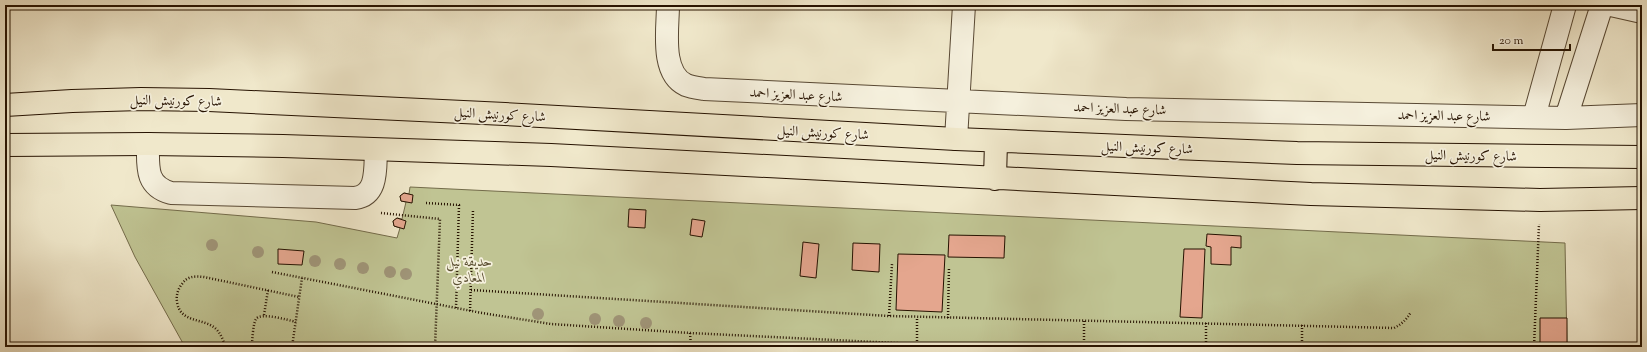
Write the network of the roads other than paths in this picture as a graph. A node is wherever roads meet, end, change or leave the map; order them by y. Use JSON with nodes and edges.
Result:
{"nodes":[{"id":1,"x":668,"y":5,"type":"edge"},
{"id":2,"x":964,"y":5,"type":"edge"},
{"id":3,"x":1565,"y":5,"type":"edge"},
{"id":4,"x":1602,"y":5,"type":"edge"},
{"id":5,"x":1611,"y":5,"type":"edge"},
{"id":6,"x":1642,"y":12,"type":"edge"},
{"id":7,"x":958,"y":102,"type":"junction"},
{"id":8,"x":5,"y":105,"type":"edge"},
{"id":9,"x":1642,"y":115,"type":"edge"},
{"id":10,"x":1534,"y":117,"type":"junction"},
{"id":11,"x":1566,"y":118,"type":"junction"},
{"id":12,"x":956,"y":139,"type":"junction"},
{"id":13,"x":996,"y":141,"type":"junction"},
{"id":14,"x":148,"y":144,"type":"junction"},
{"id":15,"x":5,"y":145,"type":"edge"},
{"id":16,"x":376,"y":150,"type":"junction"},
{"id":17,"x":1642,"y":157,"type":"edge"},
{"id":18,"x":995,"y":179,"type":"junction"},
{"id":19,"x":1642,"y":198,"type":"edge"}],
"edges":[{"from":1,"to":7,"type":"street","name":"شارع عبد العزيز احمد"},
{"from":2,"to":7,"type":"street"},
{"from":3,"to":10,"type":"street"},
{"from":4,"to":11,"type":"street"},
{"from":5,"to":6,"type":"street"},
{"from":7,"to":10,"type":"street","name":"شارع عبد العزيز احمد"},
{"from":7,"to":12,"type":"street"},
{"from":8,"to":12,"type":"highway","name":"شارع كورنيش النيل"},
{"from":9,"to":11,"type":"street","name":"شارع عبد العزيز احمد"},
{"from":10,"to":11,"type":"street","name":"شارع عبد العزيز احمد"},
{"from":12,"to":13,"type":"highway","name":"شارع كورنيش النيل"},
{"from":13,"to":17,"type":"highway","name":"شارع كورنيش النيل"},
{"from":13,"to":18,"type":"highway"},
{"from":14,"to":15,"type":"highway"},
{"from":14,"to":16,"type":"highway"},
{"from":14,"to":16,"type":"street"},
{"from":16,"to":18,"type":"highway"},
{"from":18,"to":19,"type":"highway"}]}
